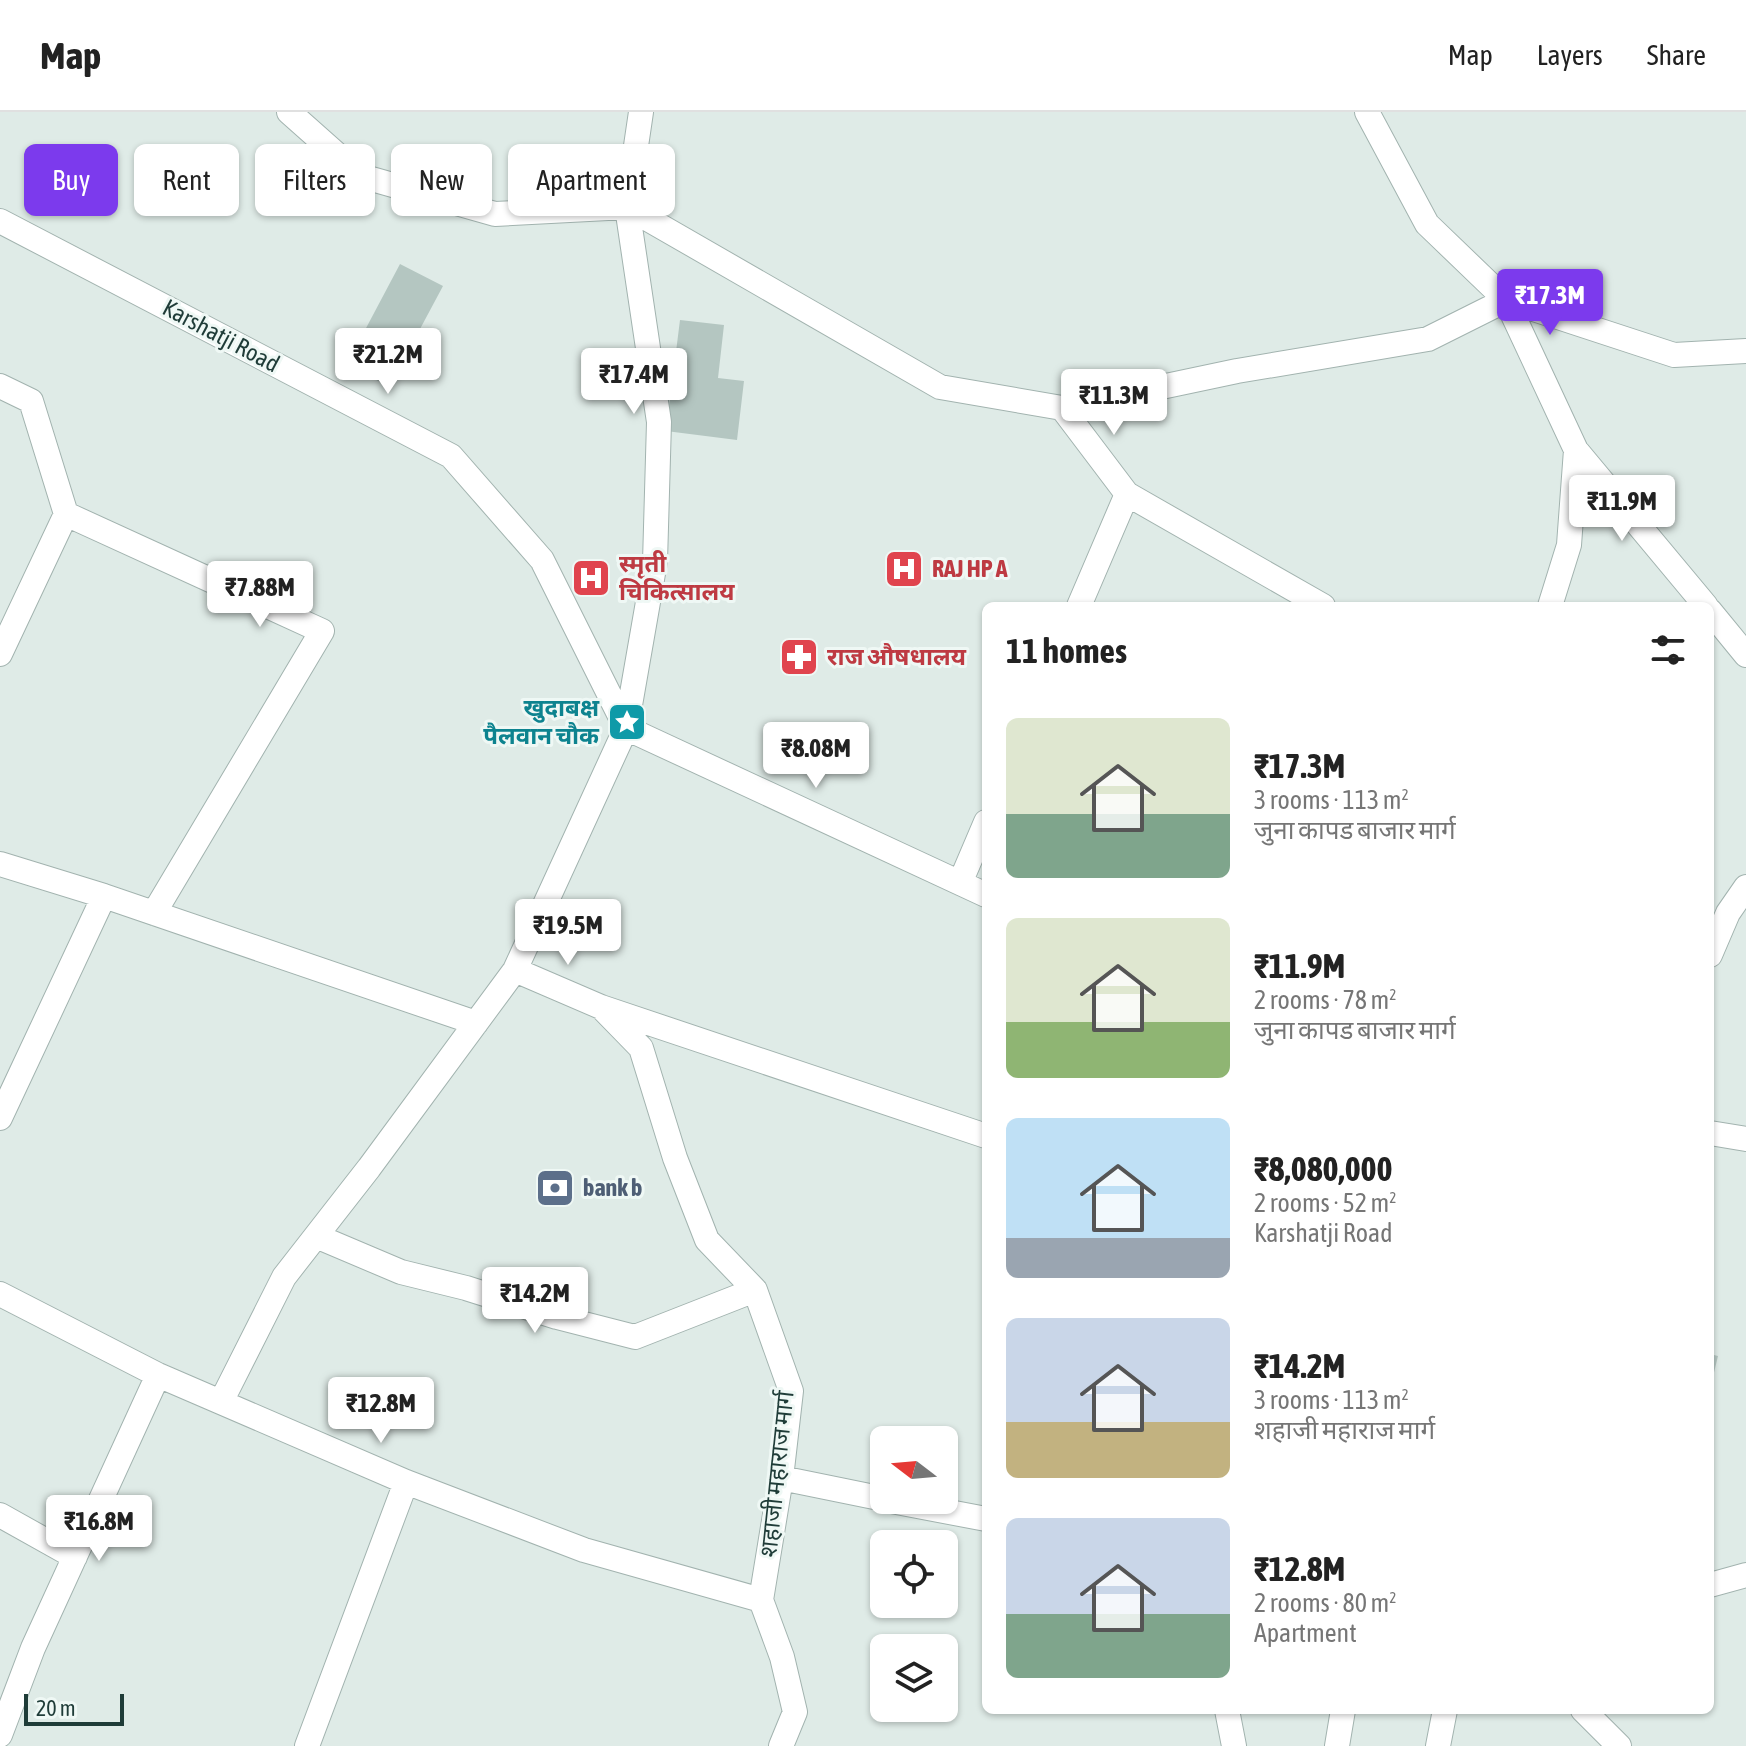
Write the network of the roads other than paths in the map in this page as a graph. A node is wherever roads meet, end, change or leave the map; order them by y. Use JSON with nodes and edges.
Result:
{"nodes":[{"id":1,"x":289,"y":112,"type":"edge"},
{"id":2,"x":641,"y":112,"type":"edge"},
{"id":3,"x":1367,"y":112,"type":"edge"},
{"id":4,"x":636,"y":144,"type":"edge"},
{"id":5,"x":508,"y":213,"type":"edge"},
{"id":6,"x":628,"y":216,"type":"edge"},
{"id":7,"x":643,"y":216,"type":"edge"},
{"id":8,"x":0,"y":221,"type":"edge"},
{"id":9,"x":1506,"y":300,"type":"junction"},
{"id":10,"x":1746,"y":351,"type":"edge"},
{"id":11,"x":0,"y":386,"type":"edge"},
{"id":12,"x":1062,"y":408,"type":"junction"},
{"id":13,"x":1576,"y":450,"type":"junction"},
{"id":14,"x":1127,"y":494,"type":"junction"},
{"id":15,"x":66,"y":514,"type":"junction"},
{"id":16,"x":1081,"y":602,"type":"edge"},
{"id":17,"x":1316,"y":602,"type":"edge"},
{"id":18,"x":1551,"y":602,"type":"edge"},
{"id":19,"x":1703,"y":602,"type":"edge"},
{"id":20,"x":1714,"y":616,"type":"edge"},
{"id":21,"x":0,"y":654,"type":"edge"},
{"id":22,"x":1746,"y":655,"type":"edge"},
{"id":23,"x":626,"y":728,"type":"junction"},
{"id":24,"x":982,"y":831,"type":"edge"},
{"id":25,"x":0,"y":864,"type":"edge"},
{"id":26,"x":960,"y":883,"type":"junction"},
{"id":27,"x":1746,"y":887,"type":"edge"},
{"id":28,"x":982,"y":893,"type":"edge"},
{"id":29,"x":104,"y":896,"type":"junction"},
{"id":30,"x":154,"y":913,"type":"junction"},
{"id":31,"x":1714,"y":946,"type":"edge"},
{"id":32,"x":515,"y":970,"type":"junction"},
{"id":33,"x":601,"y":1007,"type":"junction"},
{"id":34,"x":476,"y":1023,"type":"junction"},
{"id":35,"x":0,"y":1118,"type":"edge"},
{"id":36,"x":1714,"y":1134,"type":"edge"},
{"id":37,"x":982,"y":1135,"type":"edge"},
{"id":38,"x":1746,"y":1139,"type":"edge"},
{"id":39,"x":316,"y":1236,"type":"junction"},
{"id":40,"x":755,"y":1290,"type":"junction"},
{"id":41,"x":0,"y":1294,"type":"edge"},
{"id":42,"x":158,"y":1375,"type":"junction"},
{"id":43,"x":221,"y":1402,"type":"junction"},
{"id":44,"x":781,"y":1478,"type":"junction"},
{"id":45,"x":406,"y":1482,"type":"junction"},
{"id":46,"x":870,"y":1497,"type":"edge"},
{"id":47,"x":958,"y":1514,"type":"edge"},
{"id":48,"x":0,"y":1515,"type":"edge"},
{"id":49,"x":982,"y":1518,"type":"edge"},
{"id":50,"x":75,"y":1557,"type":"junction"},
{"id":51,"x":1746,"y":1575,"type":"edge"},
{"id":52,"x":1714,"y":1584,"type":"edge"},
{"id":53,"x":761,"y":1600,"type":"junction"},
{"id":54,"x":1228,"y":1714,"type":"edge"},
{"id":55,"x":1342,"y":1714,"type":"edge"},
{"id":56,"x":1444,"y":1714,"type":"edge"},
{"id":57,"x":1587,"y":1714,"type":"edge"},
{"id":58,"x":0,"y":1735,"type":"edge"},
{"id":59,"x":786,"y":1745,"type":"edge"},
{"id":60,"x":307,"y":1746,"type":"edge"},
{"id":61,"x":1234,"y":1746,"type":"edge"},
{"id":62,"x":1337,"y":1746,"type":"edge"},
{"id":63,"x":1438,"y":1746,"type":"edge"},
{"id":64,"x":1619,"y":1746,"type":"edge"}],
"edges":[{"from":1,"to":5,"type":"street"},
{"from":2,"to":4,"type":"street"},
{"from":3,"to":9,"type":"street"},
{"from":6,"to":23,"type":"street"},
{"from":7,"to":12,"type":"street"},
{"from":8,"to":23,"type":"street","name":"Karshatji Road"},
{"from":9,"to":10,"type":"street"},
{"from":9,"to":12,"type":"street"},
{"from":9,"to":13,"type":"street"},
{"from":11,"to":15,"type":"street"},
{"from":12,"to":14,"type":"street"},
{"from":13,"to":18,"type":"street"},
{"from":13,"to":19,"type":"street"},
{"from":14,"to":16,"type":"street"},
{"from":14,"to":17,"type":"street"},
{"from":15,"to":21,"type":"street"},
{"from":15,"to":30,"type":"street"},
{"from":20,"to":22,"type":"street"},
{"from":23,"to":26,"type":"street"},
{"from":23,"to":32,"type":"street"},
{"from":24,"to":26,"type":"street"},
{"from":25,"to":29,"type":"street"},
{"from":26,"to":28,"type":"street"},
{"from":27,"to":31,"type":"street"},
{"from":29,"to":30,"type":"street"},
{"from":29,"to":35,"type":"street"},
{"from":30,"to":34,"type":"street"},
{"from":32,"to":33,"type":"street"},
{"from":32,"to":34,"type":"street"},
{"from":33,"to":37,"type":"street"},
{"from":33,"to":40,"type":"street","name":"शहाजी महाराज मार्ग"},
{"from":34,"to":39,"type":"street"},
{"from":36,"to":38,"type":"street"},
{"from":39,"to":40,"type":"street"},
{"from":39,"to":43,"type":"street"},
{"from":40,"to":44,"type":"street","name":"शहाजी महाराज मार्ग"},
{"from":41,"to":42,"type":"street"},
{"from":42,"to":43,"type":"street"},
{"from":42,"to":50,"type":"street"},
{"from":43,"to":45,"type":"street"},
{"from":44,"to":46,"type":"street"},
{"from":44,"to":53,"type":"street","name":"शहाजी महाराज मार्ग"},
{"from":45,"to":53,"type":"street"},
{"from":45,"to":60,"type":"street"},
{"from":47,"to":49,"type":"street"},
{"from":48,"to":50,"type":"street"},
{"from":50,"to":58,"type":"street"},
{"from":51,"to":52,"type":"street"},
{"from":53,"to":59,"type":"street","name":"शहाजी महाराज मार्ग"},
{"from":54,"to":61,"type":"street"},
{"from":55,"to":62,"type":"street"},
{"from":56,"to":63,"type":"street"},
{"from":57,"to":64,"type":"street"}]}
